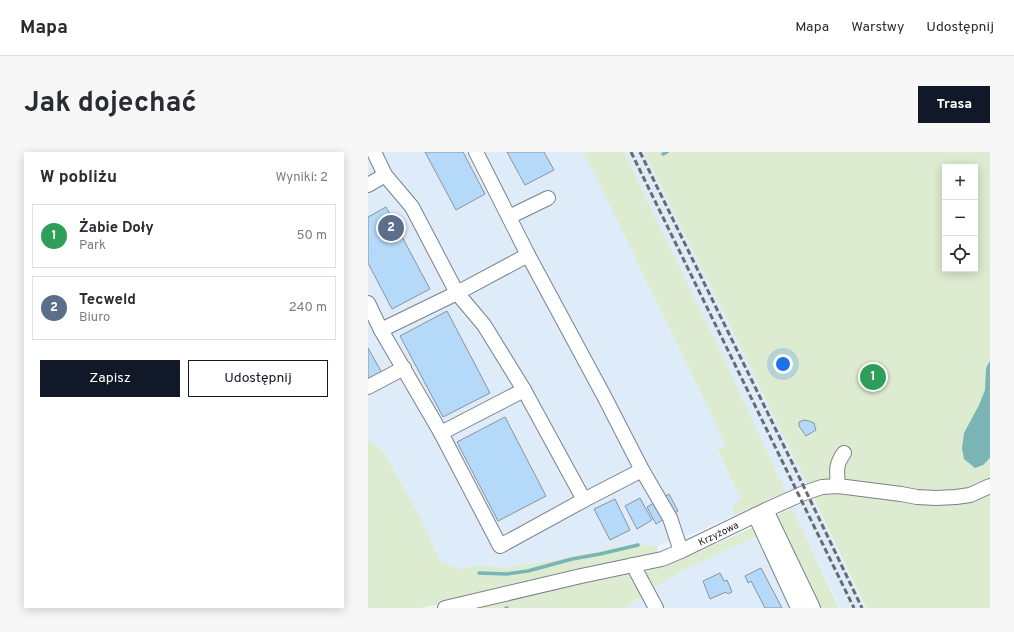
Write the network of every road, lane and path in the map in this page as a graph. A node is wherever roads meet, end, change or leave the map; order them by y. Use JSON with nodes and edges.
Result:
{"nodes":[{"id":1,"x":374,"y":152,"type":"edge"},
{"id":2,"x":476,"y":152,"type":"edge"},
{"id":3,"x":385,"y":176,"type":"junction"},
{"id":4,"x":368,"y":185,"type":"edge"},
{"id":5,"x":548,"y":198,"type":"dead end"},
{"id":6,"x":509,"y":217,"type":"junction"},
{"id":7,"x":528,"y":255,"type":"junction"},
{"id":8,"x":457,"y":293,"type":"junction"},
{"id":9,"x":368,"y":303,"type":"edge"},
{"id":10,"x":381,"y":330,"type":"junction"},
{"id":11,"x":404,"y":368,"type":"junction"},
{"id":12,"x":368,"y":387,"type":"edge"},
{"id":13,"x":524,"y":390,"type":"junction"},
{"id":14,"x":441,"y":433,"type":"junction"},
{"id":15,"x":844,"y":453,"type":"dead end"},
{"id":16,"x":642,"y":470,"type":"junction"},
{"id":17,"x":838,"y":486,"type":"junction"},
{"id":18,"x":990,"y":486,"type":"edge"},
{"id":19,"x":584,"y":500,"type":"junction"},
{"id":20,"x":760,"y":512,"type":"junction"},
{"id":21,"x":681,"y":551,"type":"junction"},
{"id":22,"x":633,"y":566,"type":"junction"},
{"id":23,"x":445,"y":608,"type":"edge"},
{"id":24,"x":656,"y":608,"type":"edge"},
{"id":25,"x":798,"y":608,"type":"edge"},
{"id":26,"x":813,"y":608,"type":"edge"}],
"edges":[{"from":1,"to":3,"type":"street"},
{"from":2,"to":6,"type":"street"},
{"from":3,"to":4,"type":"street"},
{"from":3,"to":8,"type":"street"},
{"from":5,"to":6,"type":"street"},
{"from":6,"to":7,"type":"street"},
{"from":7,"to":8,"type":"street"},
{"from":7,"to":16,"type":"street"},
{"from":8,"to":10,"type":"street"},
{"from":8,"to":13,"type":"street"},
{"from":9,"to":10,"type":"street"},
{"from":10,"to":11,"type":"street"},
{"from":11,"to":12,"type":"street"},
{"from":11,"to":14,"type":"street"},
{"from":13,"to":14,"type":"street"},
{"from":13,"to":19,"type":"street"},
{"from":14,"to":19,"type":"street"},
{"from":15,"to":17,"type":"street"},
{"from":16,"to":19,"type":"street"},
{"from":16,"to":21,"type":"street"},
{"from":17,"to":18,"type":"street","name":"Krzyżowa"},
{"from":17,"to":20,"type":"street","name":"Krzyżowa"},
{"from":20,"to":21,"type":"street","name":"Krzyżowa"},
{"from":20,"to":25,"type":"street"},
{"from":20,"to":26,"type":"street"},
{"from":21,"to":22,"type":"street","name":"Krzyżowa"},
{"from":22,"to":23,"type":"street","name":"Krzyżowa"},
{"from":22,"to":24,"type":"street"}]}
